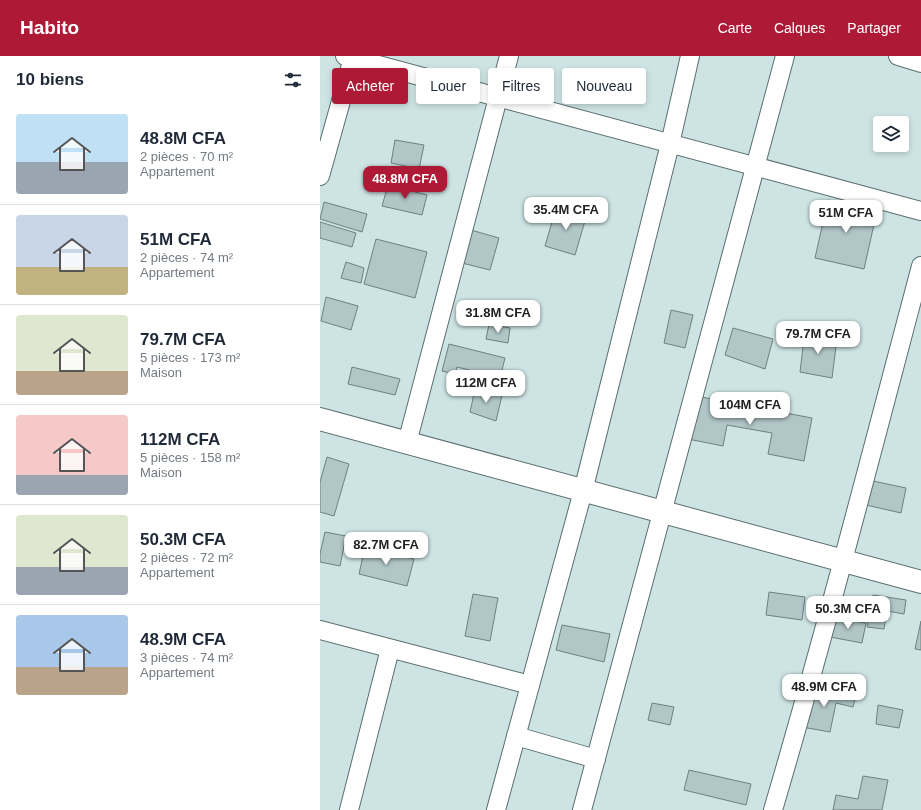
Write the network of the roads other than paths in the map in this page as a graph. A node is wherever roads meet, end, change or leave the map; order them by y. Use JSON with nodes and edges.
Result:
{"nodes":[{"id":1,"x":509,"y":56,"type":"edge"},
{"id":2,"x":690,"y":56,"type":"edge"},
{"id":3,"x":785,"y":56,"type":"edge"},
{"id":4,"x":898,"y":56,"type":"edge"},
{"id":5,"x":356,"y":58,"type":"edge"},
{"id":6,"x":921,"y":63,"type":"edge"},
{"id":7,"x":506,"y":68,"type":"edge"},
{"id":8,"x":488,"y":95,"type":"edge"},
{"id":9,"x":496,"y":104,"type":"edge"},
{"id":10,"x":520,"y":104,"type":"edge"},
{"id":11,"x":670,"y":144,"type":"junction"},
{"id":12,"x":755,"y":166,"type":"junction"},
{"id":13,"x":320,"y":176,"type":"edge"},
{"id":14,"x":921,"y":211,"type":"edge"},
{"id":15,"x":921,"y":266,"type":"edge"},
{"id":16,"x":320,"y":419,"type":"edge"},
{"id":17,"x":407,"y":443,"type":"junction"},
{"id":18,"x":583,"y":491,"type":"junction"},
{"id":19,"x":662,"y":512,"type":"junction"},
{"id":20,"x":843,"y":561,"type":"junction"},
{"id":21,"x":921,"y":582,"type":"edge"},
{"id":22,"x":320,"y":630,"type":"edge"},
{"id":23,"x":390,"y":649,"type":"junction"},
{"id":24,"x":530,"y":685,"type":"junction"},
{"id":25,"x":516,"y":736,"type":"junction"},
{"id":26,"x":596,"y":759,"type":"junction"},
{"id":27,"x":349,"y":810,"type":"edge"},
{"id":28,"x":496,"y":810,"type":"edge"},
{"id":29,"x":582,"y":810,"type":"edge"},
{"id":30,"x":773,"y":810,"type":"edge"}],
"edges":[{"from":1,"to":7,"type":"street"},
{"from":2,"to":11,"type":"street"},
{"from":3,"to":12,"type":"street"},
{"from":4,"to":6,"type":"street"},
{"from":5,"to":8,"type":"street"},
{"from":5,"to":13,"type":"street"},
{"from":9,"to":17,"type":"street"},
{"from":10,"to":11,"type":"street"},
{"from":11,"to":12,"type":"street"},
{"from":11,"to":18,"type":"street"},
{"from":12,"to":14,"type":"street"},
{"from":12,"to":19,"type":"street"},
{"from":15,"to":20,"type":"street"},
{"from":16,"to":17,"type":"street"},
{"from":17,"to":18,"type":"street"},
{"from":18,"to":19,"type":"street"},
{"from":18,"to":24,"type":"street"},
{"from":19,"to":20,"type":"street"},
{"from":19,"to":26,"type":"street"},
{"from":20,"to":21,"type":"street"},
{"from":20,"to":30,"type":"street"},
{"from":22,"to":23,"type":"street"},
{"from":23,"to":24,"type":"street"},
{"from":23,"to":27,"type":"street"},
{"from":24,"to":25,"type":"street"},
{"from":25,"to":26,"type":"street"},
{"from":25,"to":28,"type":"street"},
{"from":26,"to":29,"type":"street"}]}
